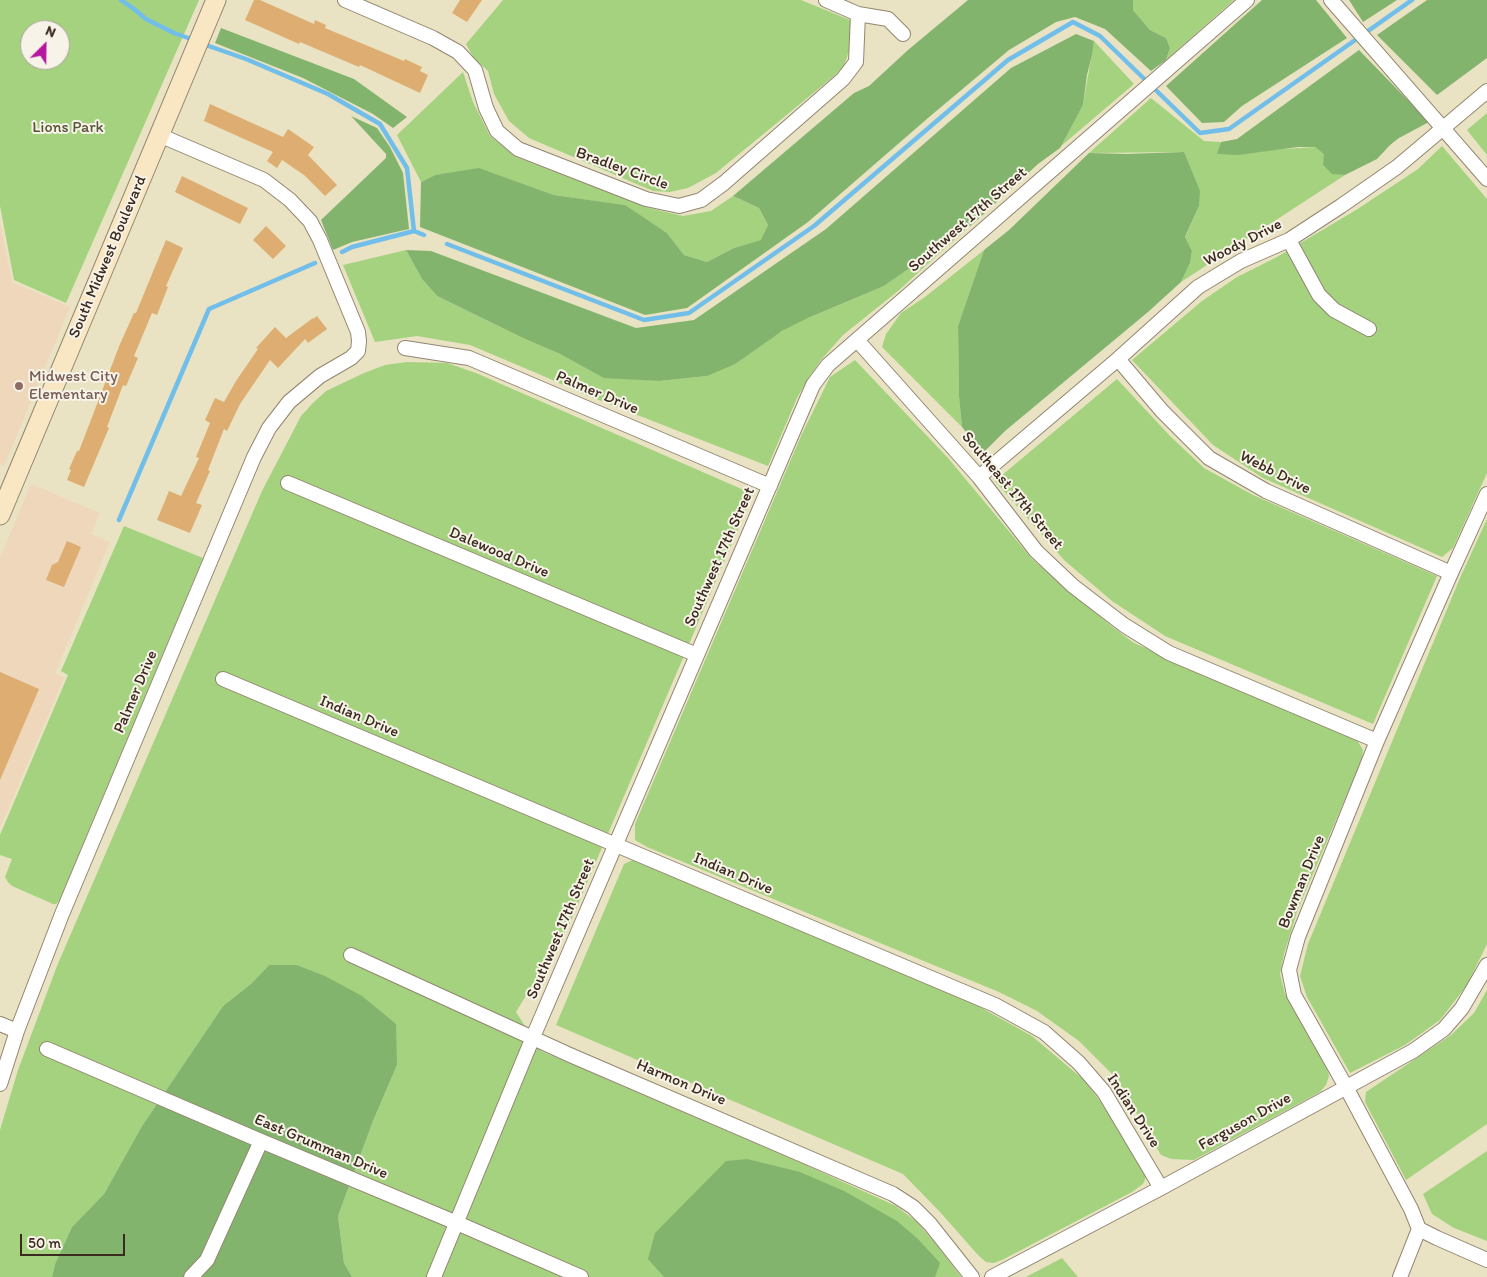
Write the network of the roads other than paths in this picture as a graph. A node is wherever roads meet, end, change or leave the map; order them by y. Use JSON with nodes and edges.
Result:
{"nodes":[{"id":1,"x":216,"y":0,"type":"edge"},
{"id":2,"x":345,"y":0,"type":"edge"},
{"id":3,"x":826,"y":0,"type":"edge"},
{"id":4,"x":1247,"y":0,"type":"edge"},
{"id":5,"x":1331,"y":0,"type":"edge"},
{"id":6,"x":858,"y":14,"type":"junction"},
{"id":7,"x":903,"y":34,"type":"dead end"},
{"id":8,"x":1487,"y":91,"type":"edge"},
{"id":9,"x":1443,"y":128,"type":"junction"},
{"id":10,"x":159,"y":135,"type":"junction"},
{"id":11,"x":1487,"y":179,"type":"edge"},
{"id":12,"x":1289,"y":240,"type":"junction"},
{"id":13,"x":1369,"y":329,"type":"dead end"},
{"id":14,"x":857,"y":340,"type":"junction"},
{"id":15,"x":405,"y":348,"type":"dead end"},
{"id":16,"x":1118,"y":359,"type":"junction"},
{"id":17,"x":979,"y":477,"type":"junction"},
{"id":18,"x":288,"y":483,"type":"dead end"},
{"id":19,"x":770,"y":486,"type":"junction"},
{"id":20,"x":1487,"y":494,"type":"edge"},
{"id":21,"x":0,"y":515,"type":"edge"},
{"id":22,"x":1451,"y":573,"type":"junction"},
{"id":23,"x":697,"y":655,"type":"junction"},
{"id":24,"x":223,"y":679,"type":"dead end"},
{"id":25,"x":1377,"y":742,"type":"junction"},
{"id":26,"x":616,"y":844,"type":"junction"},
{"id":27,"x":351,"y":955,"type":"dead end"},
{"id":28,"x":1487,"y":965,"type":"edge"},
{"id":29,"x":0,"y":1024,"type":"edge"},
{"id":30,"x":18,"y":1031,"type":"junction"},
{"id":31,"x":533,"y":1037,"type":"junction"},
{"id":32,"x":47,"y":1049,"type":"dead end"},
{"id":33,"x":0,"y":1084,"type":"edge"},
{"id":34,"x":1346,"y":1086,"type":"junction"},
{"id":35,"x":261,"y":1141,"type":"junction"},
{"id":36,"x":1161,"y":1188,"type":"junction"},
{"id":37,"x":457,"y":1223,"type":"junction"},
{"id":38,"x":1419,"y":1229,"type":"junction"},
{"id":39,"x":1487,"y":1260,"type":"edge"},
{"id":40,"x":191,"y":1277,"type":"edge"},
{"id":41,"x":434,"y":1277,"type":"edge"},
{"id":42,"x":581,"y":1277,"type":"edge"},
{"id":43,"x":972,"y":1277,"type":"edge"},
{"id":44,"x":992,"y":1277,"type":"edge"},
{"id":45,"x":1400,"y":1277,"type":"edge"}],
"edges":[{"from":1,"to":10,"type":"main road","name":"South Midwest Boulevard"},
{"from":2,"to":6,"type":"street","name":"Bradley Circle"},
{"from":3,"to":6,"type":"street"},
{"from":4,"to":14,"type":"street","name":"Southwest 17th Street"},
{"from":5,"to":9,"type":"street"},
{"from":6,"to":7,"type":"street"},
{"from":8,"to":9,"type":"street","name":"Woody Drive"},
{"from":9,"to":11,"type":"street"},
{"from":9,"to":12,"type":"street","name":"Woody Drive"},
{"from":10,"to":21,"type":"main road","name":"South Midwest Boulevard"},
{"from":10,"to":30,"type":"street","name":"Palmer Drive"},
{"from":12,"to":13,"type":"street"},
{"from":12,"to":16,"type":"street","name":"Woody Drive"},
{"from":14,"to":17,"type":"street","name":"Southeast 17th Street"},
{"from":14,"to":19,"type":"street","name":"Southwest 17th Street"},
{"from":15,"to":19,"type":"street","name":"Palmer Drive"},
{"from":16,"to":17,"type":"street","name":"Woody Drive"},
{"from":16,"to":22,"type":"street","name":"Webb Drive"},
{"from":17,"to":25,"type":"street","name":"Southeast 17th Street"},
{"from":18,"to":23,"type":"street","name":"Dalewood Drive"},
{"from":19,"to":23,"type":"street","name":"Southwest 17th Street"},
{"from":20,"to":22,"type":"street","name":"Bowman Drive"},
{"from":22,"to":25,"type":"street","name":"Bowman Drive"},
{"from":23,"to":26,"type":"street","name":"Southwest 17th Street"},
{"from":24,"to":26,"type":"street","name":"Indian Drive"},
{"from":25,"to":34,"type":"street","name":"Bowman Drive"},
{"from":26,"to":31,"type":"street","name":"Southwest 17th Street"},
{"from":26,"to":36,"type":"street","name":"Indian Drive"},
{"from":27,"to":31,"type":"street","name":"Harmon Drive"},
{"from":28,"to":34,"type":"street","name":"Ferguson Drive"},
{"from":29,"to":30,"type":"street"},
{"from":30,"to":33,"type":"street","name":"Palmer Drive"},
{"from":31,"to":37,"type":"street","name":"Southwest 17th Street"},
{"from":31,"to":43,"type":"street","name":"Harmon Drive"},
{"from":32,"to":35,"type":"street","name":"East Grumman Drive"},
{"from":34,"to":36,"type":"street","name":"Ferguson Drive"},
{"from":34,"to":38,"type":"street","name":"Bowman Drive"},
{"from":35,"to":37,"type":"street","name":"East Grumman Drive"},
{"from":35,"to":40,"type":"street"},
{"from":36,"to":44,"type":"street","name":"Ferguson Drive"},
{"from":37,"to":41,"type":"street","name":"Southwest 17th Street"},
{"from":37,"to":42,"type":"street","name":"East Grumman Drive"},
{"from":38,"to":39,"type":"street"},
{"from":38,"to":45,"type":"street"}]}
